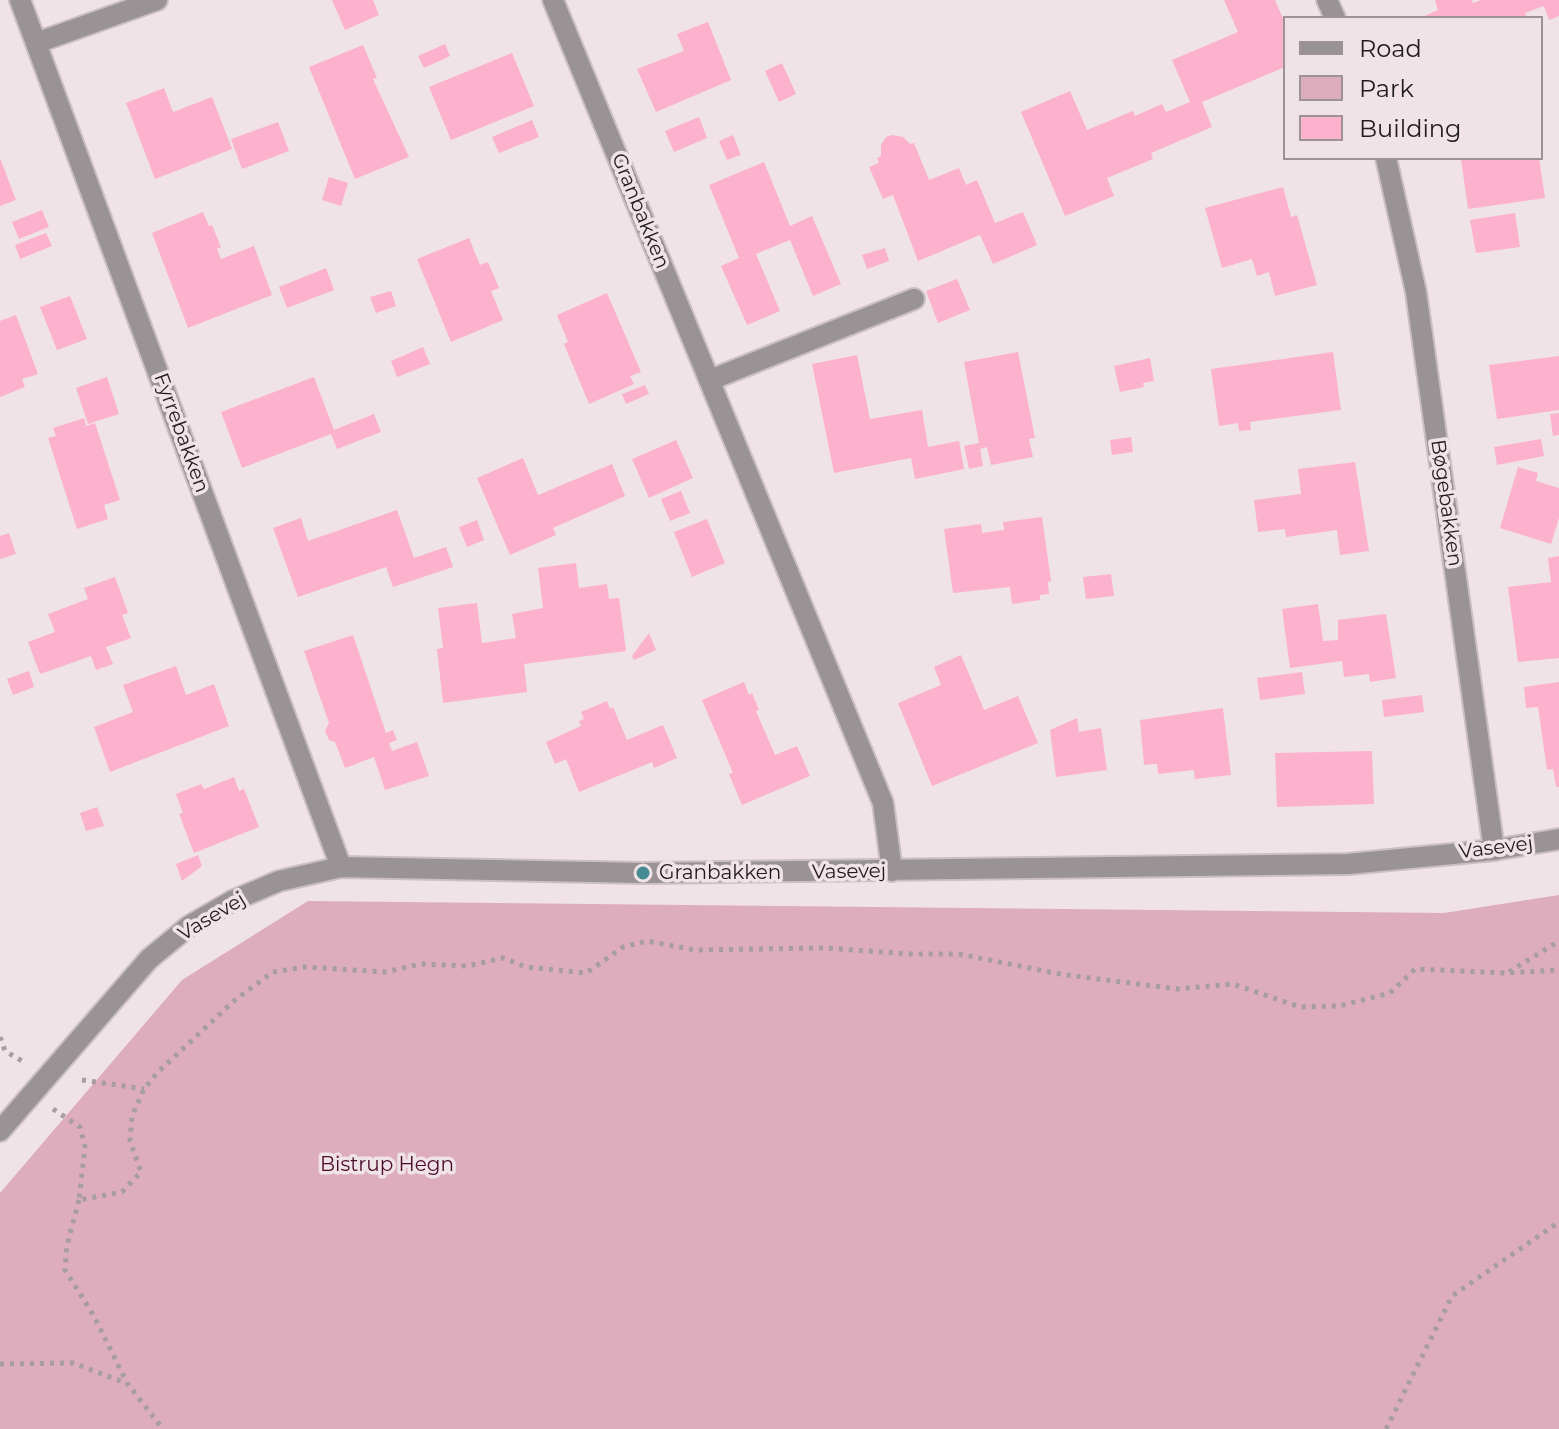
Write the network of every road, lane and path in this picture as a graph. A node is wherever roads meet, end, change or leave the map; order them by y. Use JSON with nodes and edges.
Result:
{"nodes":[{"id":1,"x":20,"y":0,"type":"edge"},
{"id":2,"x":157,"y":0,"type":"edge"},
{"id":3,"x":553,"y":0,"type":"edge"},
{"id":4,"x":36,"y":43,"type":"junction"},
{"id":5,"x":1386,"y":160,"type":"edge"},
{"id":6,"x":914,"y":299,"type":"dead end"},
{"id":7,"x":710,"y":380,"type":"junction"},
{"id":8,"x":1559,"y":839,"type":"edge"},
{"id":9,"x":1494,"y":850,"type":"junction"},
{"id":10,"x":341,"y":867,"type":"junction"},
{"id":11,"x":892,"y":871,"type":"junction"},
{"id":12,"x":1559,"y":941,"type":"edge"},
{"id":13,"x":1559,"y":970,"type":"edge"},
{"id":14,"x":1507,"y":973,"type":"junction"},
{"id":15,"x":46,"y":1075,"type":"junction"},
{"id":16,"x":144,"y":1089,"type":"junction"},
{"id":17,"x":30,"y":1094,"type":"junction"},
{"id":18,"x":0,"y":1131,"type":"edge"},
{"id":19,"x":79,"y":1200,"type":"junction"},
{"id":20,"x":1559,"y":1222,"type":"edge"},
{"id":21,"x":0,"y":1364,"type":"edge"},
{"id":22,"x":127,"y":1383,"type":"junction"},
{"id":23,"x":163,"y":1429,"type":"edge"},
{"id":24,"x":1386,"y":1429,"type":"edge"}],
"edges":[{"from":1,"to":4,"type":"street","name":"Fyrrebakken"},
{"from":2,"to":4,"type":"street"},
{"from":3,"to":7,"type":"street","name":"Granbakken"},
{"from":4,"to":10,"type":"street","name":"Fyrrebakken"},
{"from":5,"to":9,"type":"street","name":"Bøgebakken"},
{"from":6,"to":7,"type":"street"},
{"from":7,"to":11,"type":"street","name":"Granbakken"},
{"from":8,"to":9,"type":"street","name":"Vasevej"},
{"from":9,"to":11,"type":"street","name":"Vasevej"},
{"from":10,"to":11,"type":"street","name":"Vasevej"},
{"from":10,"to":15,"type":"street","name":"Vasevej"},
{"from":12,"to":14,"type":"path"},
{"from":13,"to":14,"type":"path"},
{"from":14,"to":16,"type":"path"},
{"from":15,"to":16,"type":"path"},
{"from":15,"to":17,"type":"street","name":"Vasevej"},
{"from":16,"to":19,"type":"path"},
{"from":17,"to":18,"type":"street","name":"Vasevej"},
{"from":17,"to":19,"type":"path"},
{"from":19,"to":22,"type":"path"},
{"from":20,"to":24,"type":"path"},
{"from":21,"to":22,"type":"path"},
{"from":22,"to":23,"type":"path"}]}
